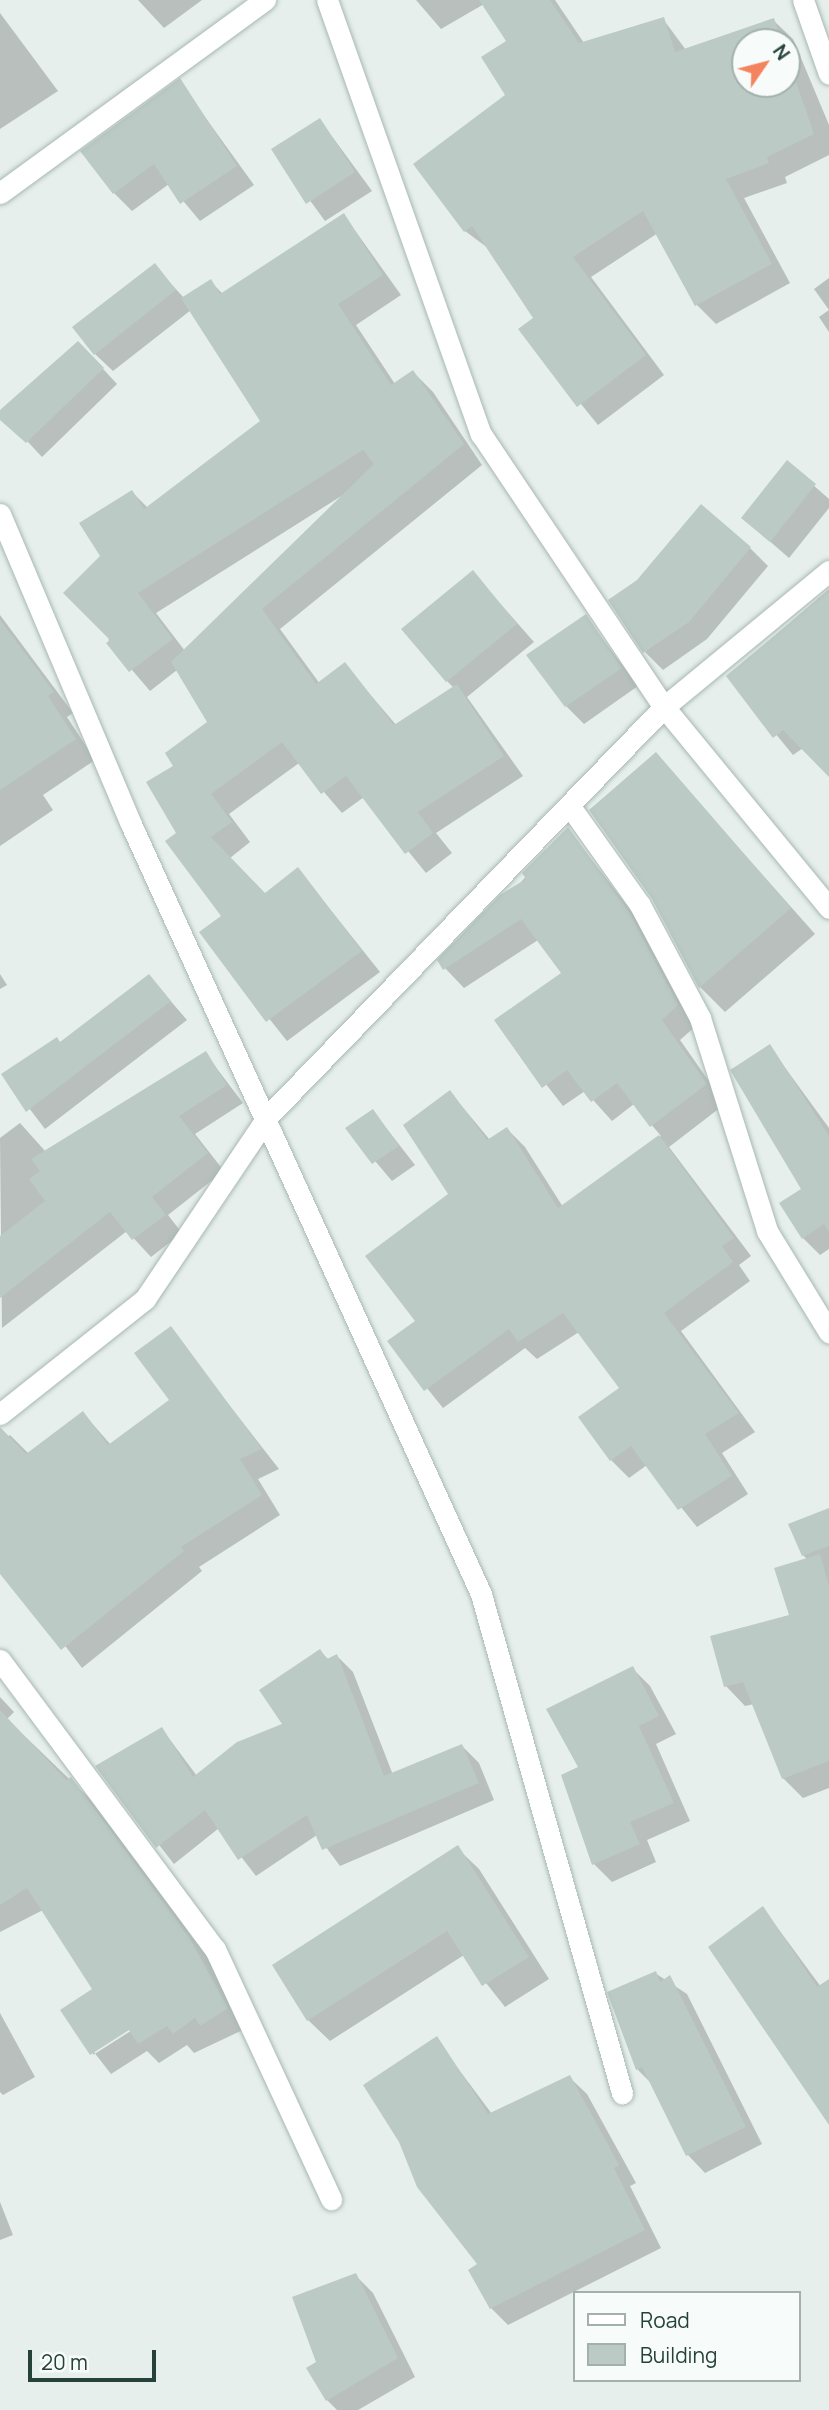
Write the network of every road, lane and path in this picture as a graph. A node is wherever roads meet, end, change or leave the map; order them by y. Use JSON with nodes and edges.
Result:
{"nodes":[{"id":1,"x":265,"y":0,"type":"edge"},
{"id":2,"x":327,"y":0,"type":"edge"},
{"id":3,"x":803,"y":0,"type":"edge"},
{"id":4,"x":829,"y":74,"type":"edge"},
{"id":5,"x":0,"y":193,"type":"edge"},
{"id":6,"x":0,"y":514,"type":"edge"},
{"id":7,"x":829,"y":571,"type":"edge"},
{"id":8,"x":663,"y":707,"type":"junction"},
{"id":9,"x":569,"y":805,"type":"junction"},
{"id":10,"x":829,"y":908,"type":"edge"},
{"id":11,"x":268,"y":1116,"type":"junction"},
{"id":12,"x":829,"y":1332,"type":"edge"},
{"id":13,"x":0,"y":1414,"type":"edge"},
{"id":14,"x":0,"y":1660,"type":"edge"},
{"id":15,"x":622,"y":2093,"type":"dead end"},
{"id":16,"x":331,"y":2199,"type":"dead end"}],
"edges":[{"from":1,"to":5,"type":"street"},
{"from":2,"to":8,"type":"street"},
{"from":3,"to":4,"type":"street"},
{"from":6,"to":11,"type":"street"},
{"from":7,"to":8,"type":"street"},
{"from":8,"to":9,"type":"street"},
{"from":8,"to":10,"type":"street"},
{"from":9,"to":11,"type":"street"},
{"from":9,"to":12,"type":"street"},
{"from":11,"to":13,"type":"street"},
{"from":11,"to":15,"type":"street"},
{"from":14,"to":16,"type":"street"}]}
